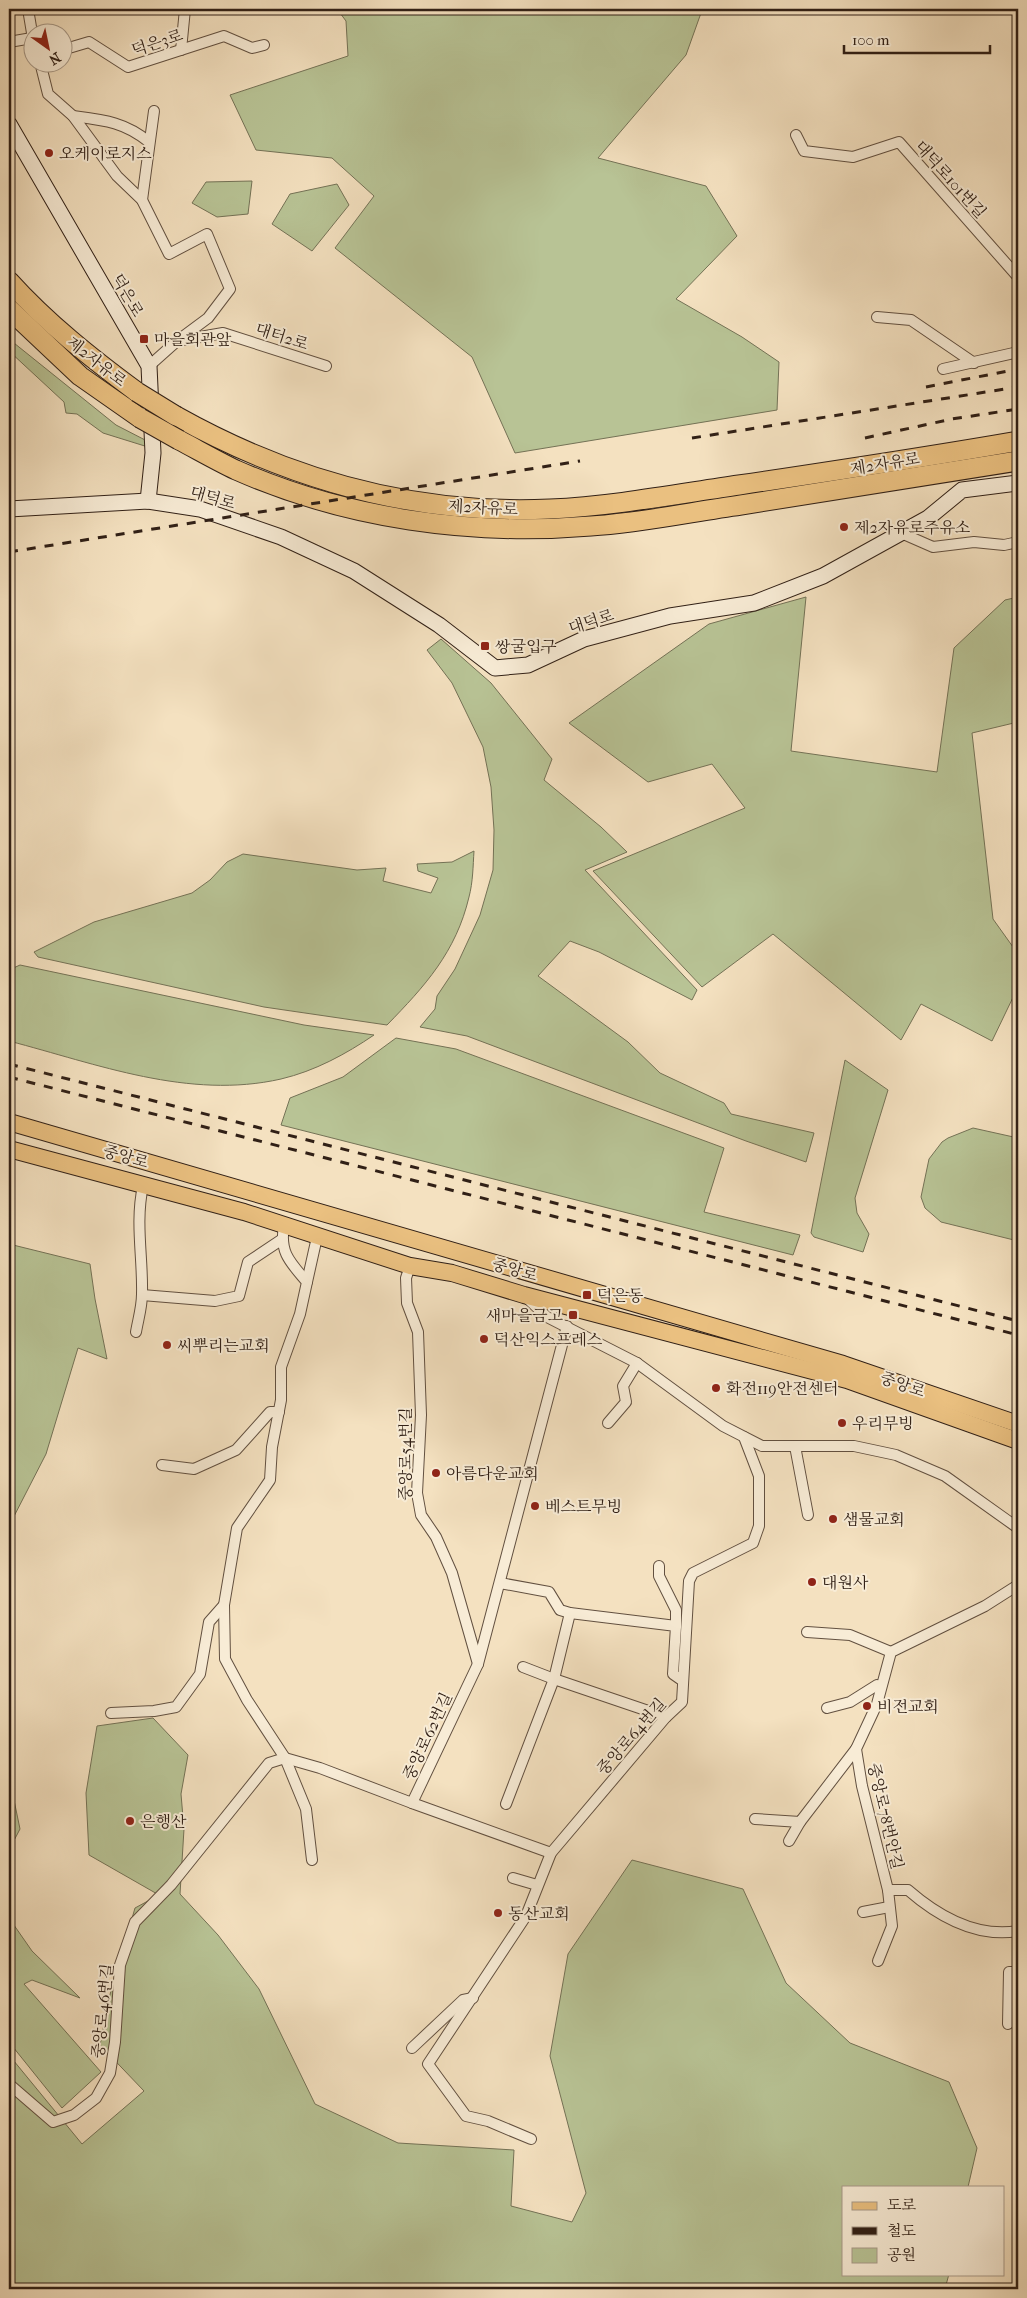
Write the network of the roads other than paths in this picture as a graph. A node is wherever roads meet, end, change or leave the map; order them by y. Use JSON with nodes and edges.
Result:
{"nodes":[{"id":1,"x":28,"y":9,"type":"edge"},
{"id":2,"x":185,"y":9,"type":"edge"},
{"id":3,"x":30,"y":22,"type":"edge"},
{"id":4,"x":22,"y":40,"type":"edge"},
{"id":5,"x":9,"y":42,"type":"edge"},
{"id":6,"x":264,"y":45,"type":"dead end"},
{"id":7,"x":72,"y":47,"type":"edge"},
{"id":8,"x":181,"y":50,"type":"junction"},
{"id":9,"x":42,"y":72,"type":"edge"},
{"id":10,"x":154,"y":111,"type":"dead end"},
{"id":11,"x":73,"y":116,"type":"junction"},
{"id":12,"x":9,"y":124,"type":"edge"},
{"id":13,"x":796,"y":135,"type":"dead end"},
{"id":14,"x":149,"y":142,"type":"junction"},
{"id":15,"x":142,"y":200,"type":"junction"},
{"id":16,"x":1018,"y":277,"type":"edge"},
{"id":17,"x":9,"y":281,"type":"edge"},
{"id":18,"x":9,"y":309,"type":"edge"},
{"id":19,"x":877,"y":317,"type":"dead end"},
{"id":20,"x":177,"y":342,"type":"junction"},
{"id":21,"x":1018,"y":352,"type":"edge"},
{"id":22,"x":974,"y":363,"type":"junction"},
{"id":23,"x":149,"y":366,"type":"junction"},
{"id":24,"x":326,"y":366,"type":"dead end"},
{"id":25,"x":943,"y":369,"type":"dead end"},
{"id":26,"x":1018,"y":441,"type":"edge"},
{"id":27,"x":1018,"y":461,"type":"edge"},
{"id":28,"x":1018,"y":483,"type":"edge"},
{"id":29,"x":148,"y":501,"type":"junction"},
{"id":30,"x":9,"y":509,"type":"edge"},
{"id":31,"x":901,"y":533,"type":"junction"},
{"id":32,"x":1018,"y":542,"type":"edge"},
{"id":33,"x":9,"y":1122,"type":"edge"},
{"id":34,"x":9,"y":1149,"type":"edge"},
{"id":35,"x":143,"y":1186,"type":"junction"},
{"id":36,"x":283,"y":1233,"type":"junction"},
{"id":37,"x":317,"y":1237,"type":"junction"},
{"id":38,"x":410,"y":1266,"type":"junction"},
{"id":39,"x":307,"y":1282,"type":"junction"},
{"id":40,"x":142,"y":1295,"type":"junction"},
{"id":41,"x":524,"y":1295,"type":"junction"},
{"id":42,"x":567,"y":1326,"type":"junction"},
{"id":43,"x":136,"y":1332,"type":"dead end"},
{"id":44,"x":637,"y":1363,"type":"junction"},
{"id":45,"x":279,"y":1412,"type":"junction"},
{"id":46,"x":608,"y":1423,"type":"dead end"},
{"id":47,"x":1018,"y":1424,"type":"edge"},
{"id":48,"x":744,"y":1437,"type":"junction"},
{"id":49,"x":1018,"y":1441,"type":"edge"},
{"id":50,"x":794,"y":1446,"type":"junction"},
{"id":51,"x":162,"y":1465,"type":"dead end"},
{"id":52,"x":808,"y":1515,"type":"dead end"},
{"id":53,"x":1018,"y":1528,"type":"edge"},
{"id":54,"x":659,"y":1566,"type":"dead end"},
{"id":55,"x":500,"y":1583,"type":"junction"},
{"id":56,"x":1018,"y":1585,"type":"edge"},
{"id":57,"x":224,"y":1605,"type":"junction"},
{"id":58,"x":570,"y":1613,"type":"junction"},
{"id":59,"x":676,"y":1626,"type":"junction"},
{"id":60,"x":807,"y":1632,"type":"dead end"},
{"id":61,"x":891,"y":1652,"type":"junction"},
{"id":62,"x":478,"y":1664,"type":"junction"},
{"id":63,"x":523,"y":1667,"type":"dead end"},
{"id":64,"x":554,"y":1680,"type":"junction"},
{"id":65,"x":683,"y":1682,"type":"junction"},
{"id":66,"x":881,"y":1687,"type":"junction"},
{"id":67,"x":827,"y":1708,"type":"dead end"},
{"id":68,"x":111,"y":1713,"type":"dead end"},
{"id":69,"x":666,"y":1716,"type":"junction"},
{"id":70,"x":856,"y":1749,"type":"junction"},
{"id":71,"x":285,"y":1758,"type":"junction"},
{"id":72,"x":412,"y":1803,"type":"junction"},
{"id":73,"x":506,"y":1804,"type":"dead end"},
{"id":74,"x":755,"y":1819,"type":"dead end"},
{"id":75,"x":800,"y":1822,"type":"junction"},
{"id":76,"x":789,"y":1841,"type":"dead end"},
{"id":77,"x":551,"y":1853,"type":"junction"},
{"id":78,"x":312,"y":1860,"type":"dead end"},
{"id":79,"x":513,"y":1878,"type":"dead end"},
{"id":80,"x":537,"y":1885,"type":"junction"},
{"id":81,"x":888,"y":1890,"type":"junction"},
{"id":82,"x":889,"y":1907,"type":"junction"},
{"id":83,"x":863,"y":1912,"type":"dead end"},
{"id":84,"x":1018,"y":1931,"type":"edge"},
{"id":85,"x":878,"y":1960,"type":"dead end"},
{"id":86,"x":1018,"y":1972,"type":"edge"},
{"id":87,"x":473,"y":1998,"type":"junction"},
{"id":88,"x":1008,"y":2024,"type":"dead end"},
{"id":89,"x":412,"y":2048,"type":"dead end"},
{"id":90,"x":9,"y":2084,"type":"edge"},
{"id":91,"x":532,"y":2139,"type":"dead end"}],
"edges":[{"from":1,"to":3,"type":"street"},
{"from":2,"to":8,"type":"street"},
{"from":4,"to":5,"type":"street"},
{"from":6,"to":8,"type":"street","name":"덕은3로"},
{"from":7,"to":8,"type":"street","name":"덕은3로"},
{"from":9,"to":11,"type":"street"},
{"from":10,"to":14,"type":"street"},
{"from":11,"to":14,"type":"street"},
{"from":11,"to":15,"type":"street"},
{"from":12,"to":23,"type":"street","name":"덕은로"},
{"from":13,"to":16,"type":"street","name":"대덕로101번길"},
{"from":14,"to":15,"type":"street"},
{"from":15,"to":20,"type":"street"},
{"from":17,"to":26,"type":"highway","name":"제2자유로","bridge":true},
{"from":18,"to":27,"type":"highway","name":"제2자유로","bridge":true},
{"from":19,"to":22,"type":"street"},
{"from":20,"to":23,"type":"street","name":"대터2로"},
{"from":20,"to":24,"type":"street","name":"대터2로"},
{"from":21,"to":22,"type":"street"},
{"from":22,"to":25,"type":"street"},
{"from":23,"to":29,"type":"street","name":"덕은로"},
{"from":28,"to":31,"type":"street","name":"대덕로"},
{"from":29,"to":30,"type":"street","name":"대덕로"},
{"from":29,"to":31,"type":"street","name":"대덕로"},
{"from":31,"to":32,"type":"street"},
{"from":33,"to":47,"type":"main road","name":"중앙로"},
{"from":34,"to":35,"type":"main road","name":"중앙로"},
{"from":35,"to":36,"type":"main road","name":"중앙로"},
{"from":35,"to":40,"type":"street","name":"중앙로"},
{"from":36,"to":37,"type":"main road","name":"중앙로"},
{"from":36,"to":39,"type":"street"},
{"from":36,"to":40,"type":"street"},
{"from":37,"to":38,"type":"main road","name":"중앙로"},
{"from":37,"to":39,"type":"street"},
{"from":38,"to":41,"type":"main road","name":"중앙로"},
{"from":38,"to":62,"type":"street","name":"중앙로54번길"},
{"from":39,"to":45,"type":"street"},
{"from":40,"to":43,"type":"street","name":"중앙로"},
{"from":41,"to":42,"type":"street"},
{"from":41,"to":49,"type":"main road","name":"중앙로"},
{"from":42,"to":44,"type":"street"},
{"from":42,"to":55,"type":"street","name":"중앙로62번길"},
{"from":44,"to":46,"type":"street"},
{"from":44,"to":48,"type":"street"},
{"from":45,"to":51,"type":"street"},
{"from":45,"to":57,"type":"street"},
{"from":48,"to":50,"type":"street"},
{"from":48,"to":65,"type":"street","name":"중앙로64번길"},
{"from":50,"to":52,"type":"street"},
{"from":50,"to":53,"type":"street"},
{"from":54,"to":59,"type":"street"},
{"from":55,"to":58,"type":"street"},
{"from":55,"to":62,"type":"street","name":"중앙로62번길"},
{"from":56,"to":61,"type":"street"},
{"from":57,"to":68,"type":"street"},
{"from":57,"to":71,"type":"street"},
{"from":58,"to":59,"type":"street"},
{"from":58,"to":64,"type":"street"},
{"from":59,"to":65,"type":"street"},
{"from":60,"to":61,"type":"street"},
{"from":61,"to":66,"type":"street","name":"중앙로78번안길"},
{"from":62,"to":72,"type":"street","name":"중앙로62번길"},
{"from":63,"to":64,"type":"street"},
{"from":64,"to":69,"type":"street"},
{"from":64,"to":73,"type":"street"},
{"from":65,"to":69,"type":"street","name":"중앙로64번길"},
{"from":66,"to":67,"type":"street"},
{"from":66,"to":70,"type":"street","name":"중앙로78번안길"},
{"from":69,"to":77,"type":"street","name":"중앙로64번길"},
{"from":70,"to":75,"type":"street","name":"중앙로78번안길"},
{"from":70,"to":81,"type":"street","name":"중앙로78번안길"},
{"from":71,"to":72,"type":"street","name":"중앙로62번길"},
{"from":71,"to":78,"type":"street"},
{"from":71,"to":90,"type":"street","name":"중앙로46번길"},
{"from":72,"to":77,"type":"street"},
{"from":74,"to":75,"type":"street"},
{"from":75,"to":76,"type":"street","name":"중앙로78번안길"},
{"from":77,"to":80,"type":"street","name":"중앙로64번길"},
{"from":79,"to":80,"type":"street"},
{"from":80,"to":87,"type":"street","name":"중앙로64번길"},
{"from":81,"to":82,"type":"street","name":"중앙로78번안길"},
{"from":81,"to":84,"type":"street","name":"중앙로78번안길"},
{"from":82,"to":83,"type":"street"},
{"from":82,"to":85,"type":"street","name":"중앙로78번안길"},
{"from":86,"to":88,"type":"street"},
{"from":87,"to":89,"type":"street","name":"중앙로64번길"},
{"from":87,"to":91,"type":"street","name":"중앙로64번길"}]}
